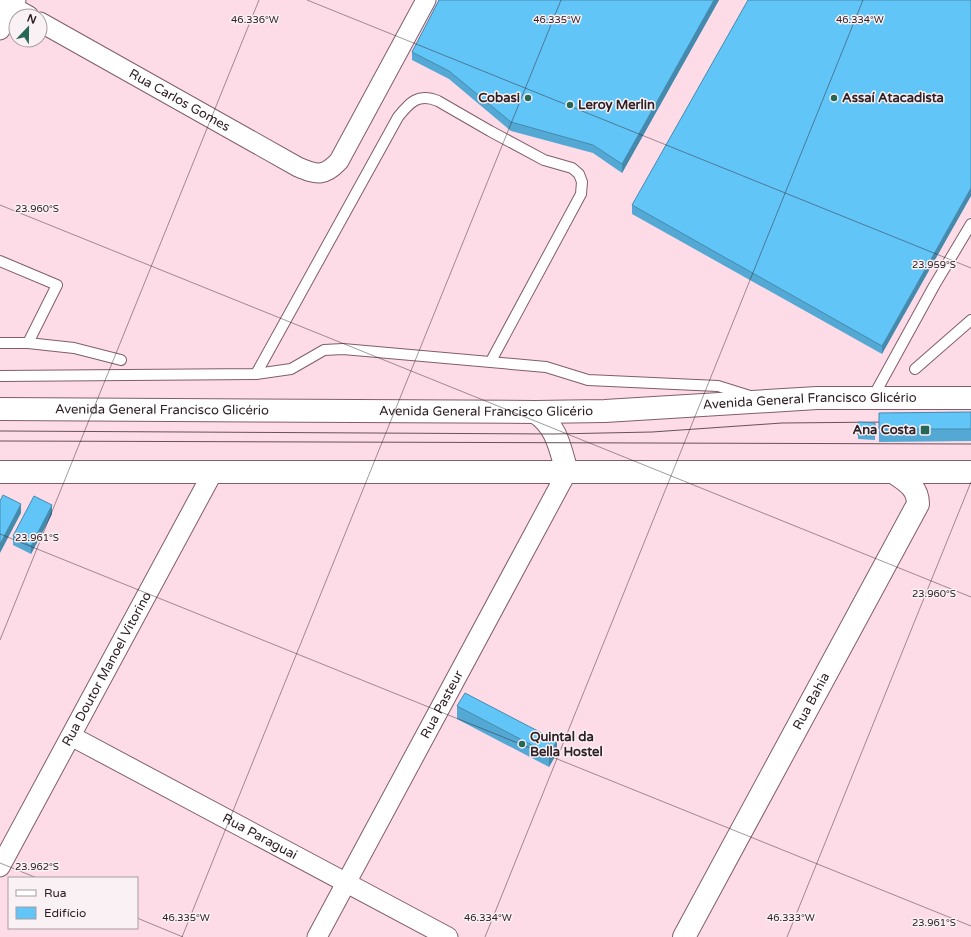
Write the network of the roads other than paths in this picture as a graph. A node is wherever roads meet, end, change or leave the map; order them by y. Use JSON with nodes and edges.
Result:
{"nodes":[{"id":1,"x":426,"y":0,"type":"edge"},
{"id":2,"x":15,"y":6,"type":"edge"},
{"id":3,"x":48,"y":27,"type":"edge"},
{"id":4,"x":0,"y":30,"type":"edge"},
{"id":5,"x":971,"y":224,"type":"edge"},
{"id":6,"x":0,"y":261,"type":"edge"},
{"id":7,"x":970,"y":323,"type":"edge"},
{"id":8,"x":0,"y":343,"type":"edge"},
{"id":9,"x":28,"y":343,"type":"junction"},
{"id":10,"x":121,"y":360,"type":"dead end"},
{"id":11,"x":491,"y":361,"type":"junction"},
{"id":12,"x":914,"y":368,"type":"dead end"},
{"id":13,"x":256,"y":374,"type":"junction"},
{"id":14,"x":0,"y":376,"type":"edge"},
{"id":15,"x":873,"y":397,"type":"junction"},
{"id":16,"x":971,"y":398,"type":"edge"},
{"id":17,"x":763,"y":400,"type":"junction"},
{"id":18,"x":0,"y":409,"type":"edge"},
{"id":19,"x":535,"y":412,"type":"junction"},
{"id":20,"x":0,"y":472,"type":"edge"},
{"id":21,"x":213,"y":472,"type":"junction"},
{"id":22,"x":567,"y":472,"type":"junction"},
{"id":23,"x":893,"y":472,"type":"junction"},
{"id":24,"x":971,"y":472,"type":"edge"},
{"id":25,"x":71,"y":736,"type":"junction"},
{"id":26,"x":0,"y":867,"type":"edge"},
{"id":27,"x":347,"y":882,"type":"junction"},
{"id":28,"x":317,"y":937,"type":"edge"},
{"id":29,"x":448,"y":937,"type":"edge"},
{"id":30,"x":684,"y":937,"type":"edge"}],
"edges":[{"from":1,"to":3,"type":"street","name":"Rua Carlos Gomes"},
{"from":2,"to":4,"type":"street"},
{"from":5,"to":15,"type":"lane"},
{"from":6,"to":9,"type":"lane"},
{"from":7,"to":12,"type":"lane"},
{"from":8,"to":9,"type":"lane"},
{"from":9,"to":10,"type":"lane"},
{"from":11,"to":13,"type":"lane"},
{"from":11,"to":13,"type":"lane"},
{"from":11,"to":17,"type":"lane"},
{"from":13,"to":14,"type":"lane"},
{"from":15,"to":16,"type":"main road","name":"Avenida General Francisco Glicério"},
{"from":15,"to":17,"type":"main road","name":"Avenida General Francisco Glicério"},
{"from":17,"to":19,"type":"main road","name":"Avenida General Francisco Glicério"},
{"from":18,"to":19,"type":"main road","name":"Avenida General Francisco Glicério"},
{"from":19,"to":22,"type":"main road"},
{"from":20,"to":21,"type":"main road"},
{"from":21,"to":22,"type":"main road"},
{"from":21,"to":25,"type":"street","name":"Rua Doutor Manoel Vitorino"},
{"from":22,"to":23,"type":"main road"},
{"from":22,"to":27,"type":"street","name":"Rua Pasteur"},
{"from":23,"to":24,"type":"main road"},
{"from":23,"to":30,"type":"main road","name":"Rua Bahia"},
{"from":25,"to":26,"type":"street","name":"Rua Doutor Manoel Vitorino"},
{"from":25,"to":27,"type":"street","name":"Rua Paraguai"},
{"from":27,"to":28,"type":"street","name":"Rua Pasteur"},
{"from":27,"to":29,"type":"street","name":"Rua Paraguai"}]}
